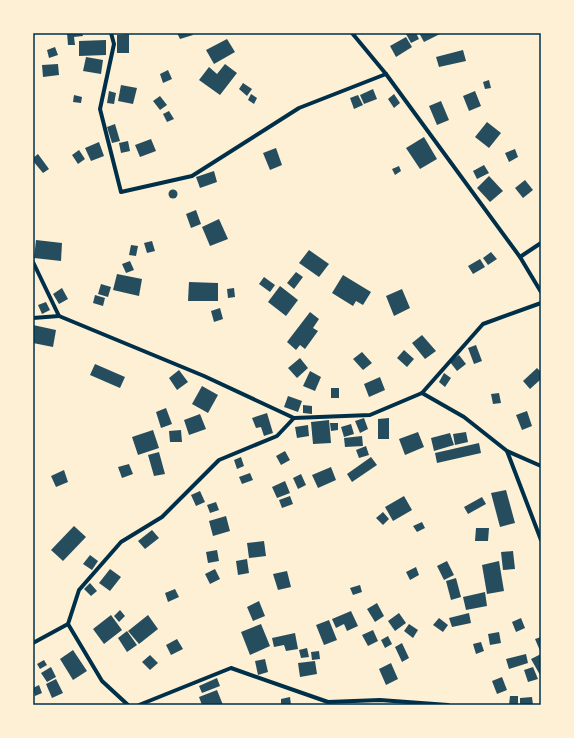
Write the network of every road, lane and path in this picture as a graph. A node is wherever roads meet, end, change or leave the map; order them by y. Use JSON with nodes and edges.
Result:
{"nodes":[{"id":1,"x":111,"y":33,"type":"edge"},
{"id":2,"x":352,"y":33,"type":"edge"},
{"id":3,"x":386,"y":74,"type":"junction"},
{"id":4,"x":541,"y":243,"type":"edge"},
{"id":5,"x":520,"y":258,"type":"junction"},
{"id":6,"x":33,"y":262,"type":"edge"},
{"id":7,"x":541,"y":292,"type":"edge"},
{"id":8,"x":541,"y":303,"type":"edge"},
{"id":9,"x":59,"y":316,"type":"junction"},
{"id":10,"x":33,"y":318,"type":"edge"},
{"id":11,"x":422,"y":393,"type":"junction"},
{"id":12,"x":294,"y":418,"type":"junction"},
{"id":13,"x":507,"y":451,"type":"junction"},
{"id":14,"x":541,"y":466,"type":"edge"},
{"id":15,"x":541,"y":540,"type":"edge"},
{"id":16,"x":68,"y":624,"type":"junction"},
{"id":17,"x":33,"y":643,"type":"edge"},
{"id":18,"x":128,"y":705,"type":"edge"},
{"id":19,"x":139,"y":705,"type":"edge"},
{"id":20,"x":448,"y":705,"type":"edge"}],
"edges":[{"from":1,"to":3,"type":"street"},
{"from":2,"to":3,"type":"street"},
{"from":3,"to":5,"type":"street"},
{"from":4,"to":5,"type":"street"},
{"from":5,"to":7,"type":"street"},
{"from":6,"to":9,"type":"street"},
{"from":8,"to":11,"type":"street"},
{"from":9,"to":10,"type":"street"},
{"from":9,"to":12,"type":"street"},
{"from":11,"to":12,"type":"street"},
{"from":11,"to":13,"type":"street"},
{"from":12,"to":16,"type":"street"},
{"from":13,"to":14,"type":"street"},
{"from":13,"to":15,"type":"street"},
{"from":16,"to":17,"type":"street"},
{"from":16,"to":18,"type":"street"},
{"from":19,"to":20,"type":"street"}]}
